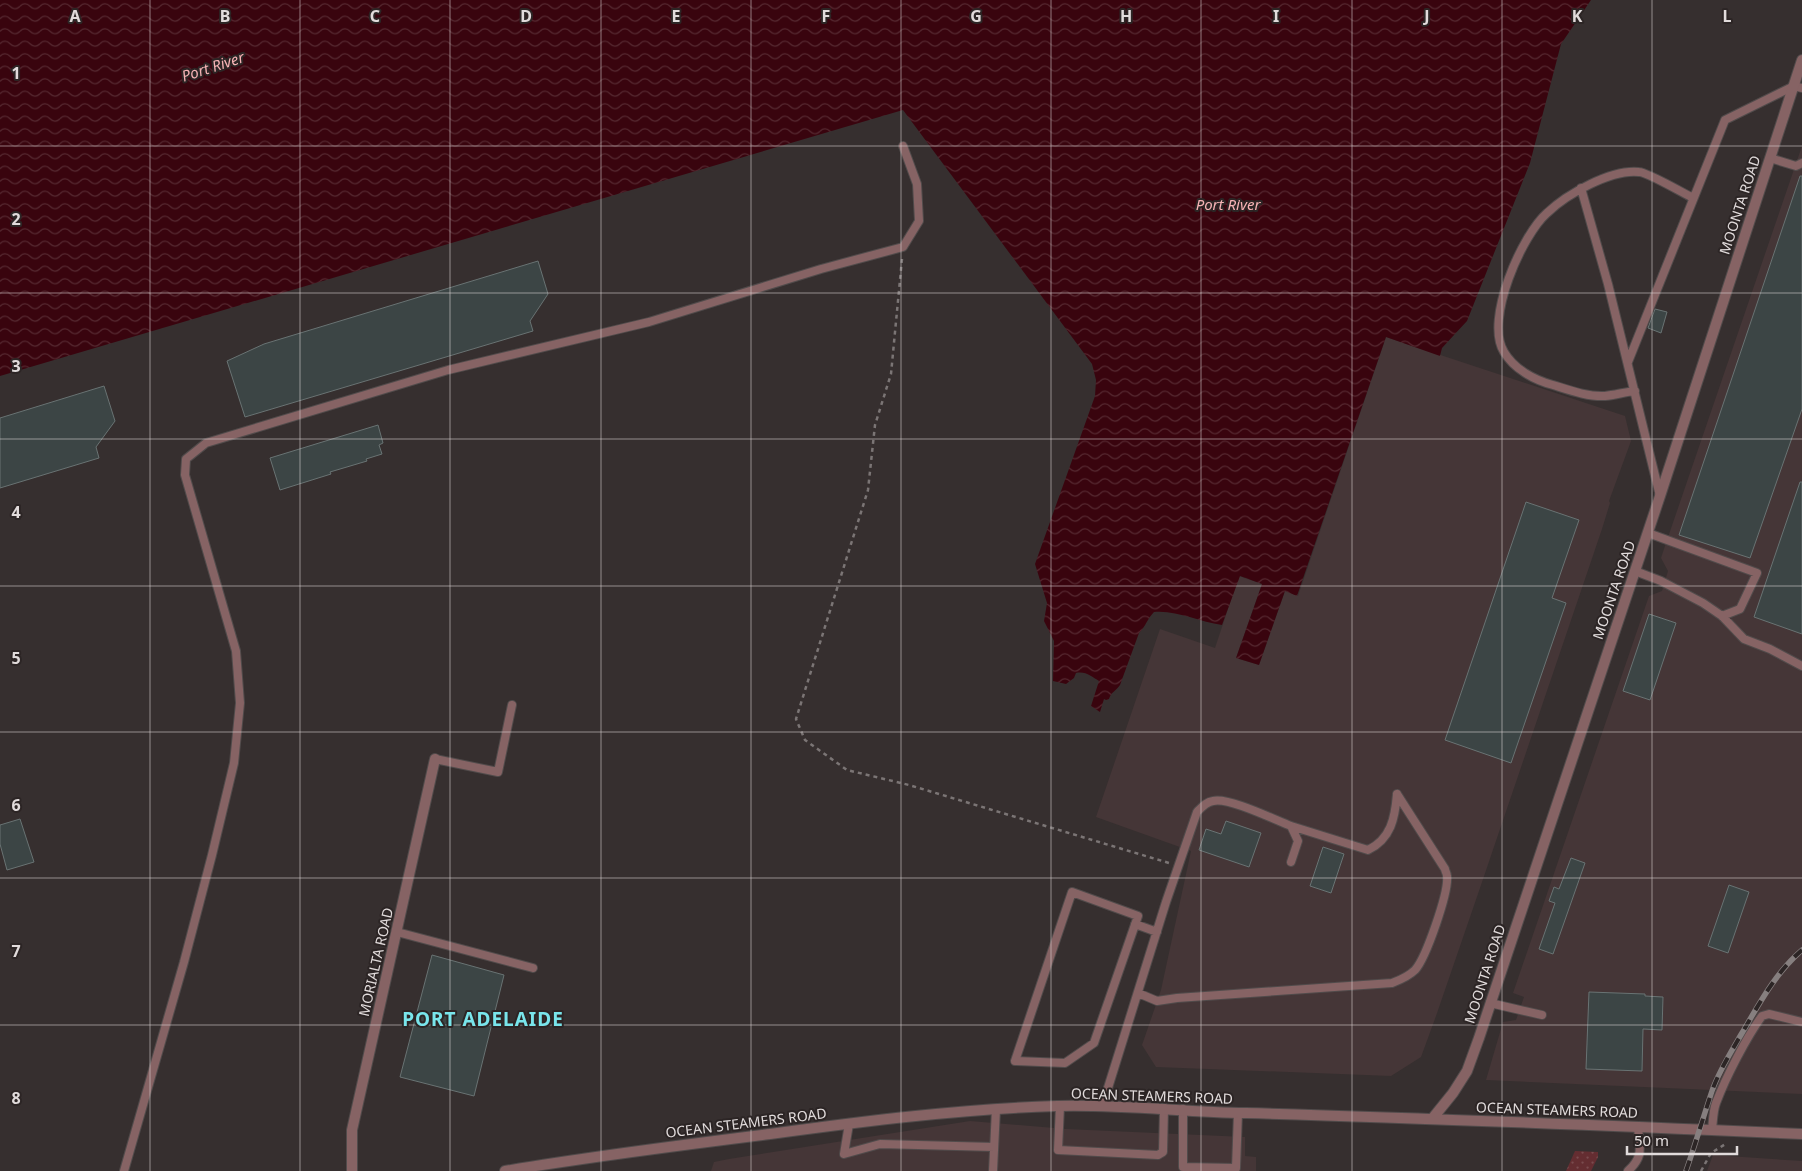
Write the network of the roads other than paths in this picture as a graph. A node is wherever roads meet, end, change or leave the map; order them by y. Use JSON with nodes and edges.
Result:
{"nodes":[{"id":1,"x":1802,"y":60,"type":"edge"},
{"id":2,"x":1798,"y":87,"type":"edge"},
{"id":3,"x":903,"y":146,"type":"dead end"},
{"id":4,"x":1770,"y":158,"type":"junction"},
{"id":5,"x":1802,"y":163,"type":"edge"},
{"id":6,"x":1581,"y":188,"type":"junction"},
{"id":7,"x":1693,"y":198,"type":"junction"},
{"id":8,"x":1628,"y":362,"type":"junction"},
{"id":9,"x":1635,"y":391,"type":"junction"},
{"id":10,"x":1660,"y":496,"type":"junction"},
{"id":11,"x":1648,"y":533,"type":"junction"},
{"id":12,"x":1635,"y":572,"type":"junction"},
{"id":13,"x":1722,"y":616,"type":"junction"},
{"id":14,"x":1802,"y":666,"type":"edge"},
{"id":15,"x":512,"y":705,"type":"dead end"},
{"id":16,"x":435,"y":759,"type":"joint"},
{"id":17,"x":1291,"y":826,"type":"junction"},
{"id":18,"x":1291,"y":862,"type":"dead end"},
{"id":19,"x":1135,"y":924,"type":"junction"},
{"id":20,"x":397,"y":932,"type":"junction"},
{"id":21,"x":1157,"y":932,"type":"junction"},
{"id":22,"x":533,"y":968,"type":"dead end"},
{"id":23,"x":1138,"y":993,"type":"junction"},
{"id":24,"x":1490,"y":1003,"type":"junction"},
{"id":25,"x":1542,"y":1014,"type":"dead end"},
{"id":26,"x":1802,"y":1022,"type":"edge"},
{"id":27,"x":1060,"y":1106,"type":"junction"},
{"id":28,"x":1102,"y":1107,"type":"junction"},
{"id":29,"x":1164,"y":1108,"type":"junction"},
{"id":30,"x":996,"y":1109,"type":"junction"},
{"id":31,"x":1184,"y":1110,"type":"junction"},
{"id":32,"x":1238,"y":1113,"type":"junction"},
{"id":33,"x":1432,"y":1118,"type":"junction"},
{"id":34,"x":849,"y":1124,"type":"junction"},
{"id":35,"x":1638,"y":1126,"type":"junction"},
{"id":36,"x":1712,"y":1130,"type":"junction"},
{"id":37,"x":1802,"y":1134,"type":"edge"},
{"id":38,"x":994,"y":1147,"type":"junction"},
{"id":39,"x":529,"y":1169,"type":"edge"},
{"id":40,"x":124,"y":1171,"type":"edge"},
{"id":41,"x":352,"y":1171,"type":"edge"},
{"id":42,"x":505,"y":1171,"type":"edge"},
{"id":43,"x":993,"y":1171,"type":"edge"},
{"id":44,"x":1628,"y":1171,"type":"edge"}],
"edges":[{"from":1,"to":2,"type":"street","name":"MOONTA ROAD"},
{"from":2,"to":4,"type":"street","name":"MOONTA ROAD"},
{"from":2,"to":7,"type":"lane"},
{"from":3,"to":40,"type":"lane"},
{"from":4,"to":5,"type":"lane"},
{"from":4,"to":10,"type":"street","name":"MOONTA ROAD"},
{"from":6,"to":7,"type":"lane"},
{"from":6,"to":8,"type":"lane"},
{"from":6,"to":9,"type":"lane"},
{"from":7,"to":8,"type":"lane"},
{"from":8,"to":9,"type":"lane"},
{"from":9,"to":10,"type":"lane"},
{"from":10,"to":11,"type":"street","name":"MOONTA ROAD"},
{"from":11,"to":12,"type":"street","name":"MOONTA ROAD"},
{"from":11,"to":13,"type":"lane"},
{"from":12,"to":13,"type":"lane"},
{"from":12,"to":24,"type":"street","name":"MOONTA ROAD"},
{"from":13,"to":14,"type":"lane"},
{"from":15,"to":16,"type":"lane"},
{"from":16,"to":20,"type":"street","name":"MORIALTA ROAD"},
{"from":17,"to":18,"type":"lane"},
{"from":17,"to":21,"type":"lane"},
{"from":17,"to":23,"type":"lane"},
{"from":19,"to":19,"type":"lane"},
{"from":19,"to":21,"type":"lane"},
{"from":20,"to":22,"type":"lane"},
{"from":20,"to":41,"type":"street","name":"MORIALTA ROAD"},
{"from":21,"to":23,"type":"lane"},
{"from":23,"to":28,"type":"lane"},
{"from":24,"to":25,"type":"lane"},
{"from":24,"to":33,"type":"street","name":"MOONTA ROAD"},
{"from":26,"to":36,"type":"lane"},
{"from":27,"to":28,"type":"street","name":"OCEAN STEAMERS ROAD"},
{"from":27,"to":29,"type":"lane"},
{"from":27,"to":30,"type":"street","name":"OCEAN STEAMERS ROAD"},
{"from":28,"to":29,"type":"street","name":"OCEAN STEAMERS ROAD"},
{"from":29,"to":31,"type":"street","name":"OCEAN STEAMERS ROAD"},
{"from":30,"to":34,"type":"street","name":"OCEAN STEAMERS ROAD"},
{"from":30,"to":38,"type":"lane"},
{"from":31,"to":32,"type":"street","name":"OCEAN STEAMERS ROAD"},
{"from":31,"to":32,"type":"lane"},
{"from":32,"to":33,"type":"street","name":"OCEAN STEAMERS ROAD"},
{"from":33,"to":35,"type":"street","name":"OCEAN STEAMERS ROAD"},
{"from":34,"to":38,"type":"lane"},
{"from":34,"to":39,"type":"street","name":"OCEAN STEAMERS ROAD"},
{"from":35,"to":36,"type":"street","name":"OCEAN STEAMERS ROAD"},
{"from":35,"to":44,"type":"lane"},
{"from":36,"to":37,"type":"street","name":"OCEAN STEAMERS ROAD"},
{"from":38,"to":43,"type":"lane"},
{"from":39,"to":42,"type":"street","name":"OCEAN STEAMERS ROAD"}]}
